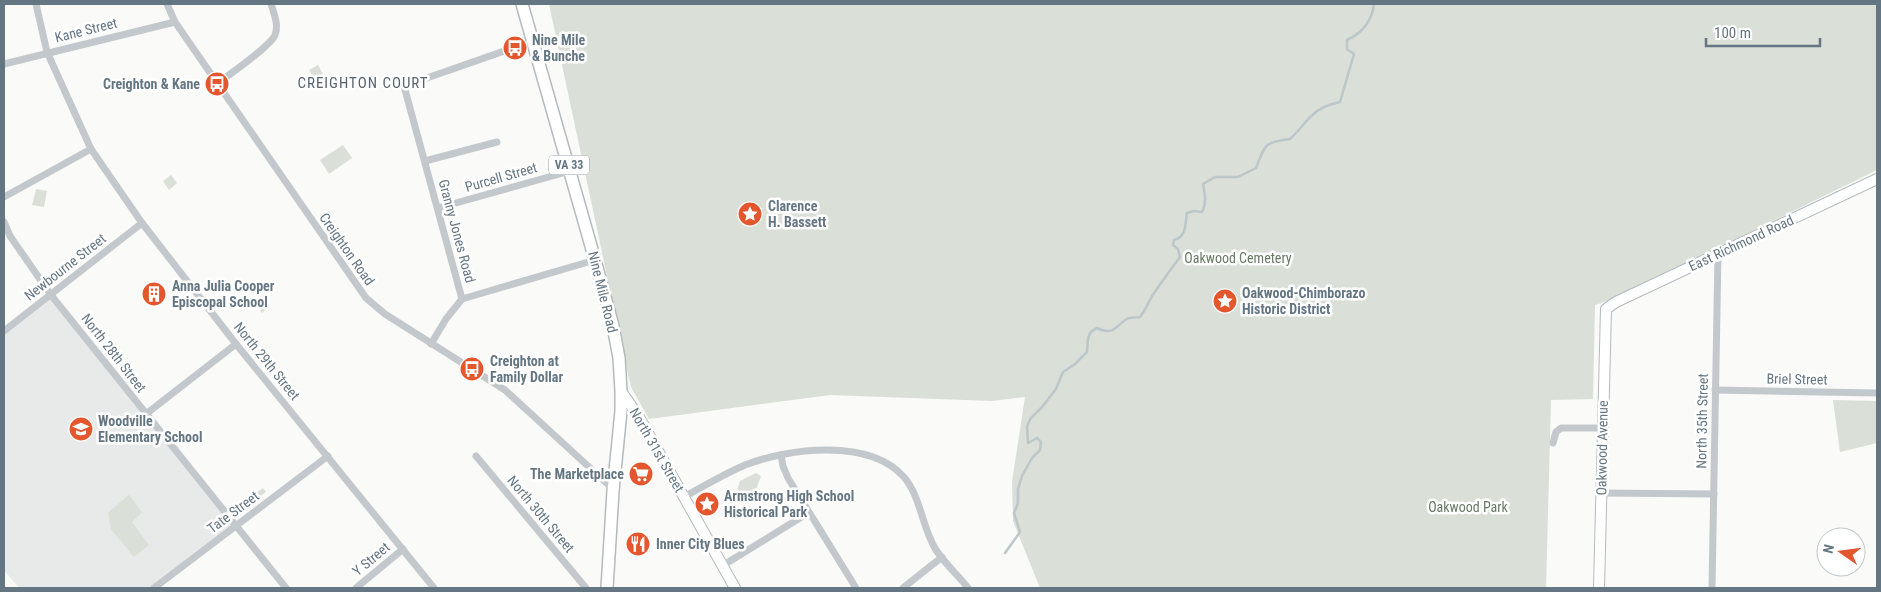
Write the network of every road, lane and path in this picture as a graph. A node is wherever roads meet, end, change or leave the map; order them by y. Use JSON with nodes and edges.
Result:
{"nodes":[{"id":1,"x":36,"y":4,"type":"edge"},
{"id":2,"x":167,"y":4,"type":"edge"},
{"id":3,"x":272,"y":4,"type":"edge"},
{"id":4,"x":522,"y":4,"type":"edge"},
{"id":5,"x":174,"y":22,"type":"junction"},
{"id":6,"x":533,"y":42,"type":"junction"},
{"id":7,"x":47,"y":52,"type":"junction"},
{"id":8,"x":4,"y":64,"type":"edge"},
{"id":9,"x":217,"y":84,"type":"junction"},
{"id":10,"x":497,"y":142,"type":"dead end"},
{"id":11,"x":91,"y":149,"type":"junction"},
{"id":12,"x":425,"y":161,"type":"junction"},
{"id":13,"x":570,"y":171,"type":"junction"},
{"id":14,"x":1877,"y":179,"type":"edge"},
{"id":15,"x":4,"y":197,"type":"edge"},
{"id":16,"x":438,"y":208,"type":"junction"},
{"id":17,"x":4,"y":222,"type":"edge"},
{"id":18,"x":142,"y":223,"type":"junction"},
{"id":19,"x":1718,"y":254,"type":"junction"},
{"id":20,"x":595,"y":260,"type":"junction"},
{"id":21,"x":51,"y":294,"type":"junction"},
{"id":22,"x":462,"y":298,"type":"junction"},
{"id":23,"x":1606,"y":309,"type":"joint"},
{"id":24,"x":4,"y":331,"type":"edge"},
{"id":25,"x":236,"y":344,"type":"junction"},
{"id":26,"x":430,"y":344,"type":"junction"},
{"id":27,"x":1715,"y":390,"type":"junction"},
{"id":28,"x":621,"y":391,"type":"junction"},
{"id":29,"x":1877,"y":393,"type":"edge"},
{"id":30,"x":146,"y":414,"type":"junction"},
{"id":31,"x":1602,"y":428,"type":"junction"},
{"id":32,"x":1553,"y":443,"type":"dead end"},
{"id":33,"x":782,"y":455,"type":"junction"},
{"id":34,"x":328,"y":456,"type":"junction"},
{"id":35,"x":476,"y":456,"type":"dead end"},
{"id":36,"x":613,"y":489,"type":"junction"},
{"id":37,"x":1601,"y":493,"type":"junction"},
{"id":38,"x":1714,"y":494,"type":"junction"},
{"id":39,"x":684,"y":497,"type":"junction"},
{"id":40,"x":808,"y":513,"type":"junction"},
{"id":41,"x":236,"y":525,"type":"junction"},
{"id":42,"x":403,"y":550,"type":"junction"},
{"id":43,"x":942,"y":557,"type":"junction"},
{"id":44,"x":722,"y":566,"type":"junction"},
{"id":45,"x":154,"y":588,"type":"edge"},
{"id":46,"x":286,"y":588,"type":"edge"},
{"id":47,"x":356,"y":588,"type":"edge"},
{"id":48,"x":434,"y":588,"type":"edge"},
{"id":49,"x":586,"y":588,"type":"edge"},
{"id":50,"x":607,"y":588,"type":"edge"},
{"id":51,"x":734,"y":588,"type":"edge"},
{"id":52,"x":856,"y":588,"type":"edge"},
{"id":53,"x":903,"y":588,"type":"edge"},
{"id":54,"x":966,"y":588,"type":"edge"},
{"id":55,"x":1599,"y":588,"type":"edge"},
{"id":56,"x":1712,"y":588,"type":"edge"}],
"edges":[{"from":1,"to":7,"type":"street","name":"North 29th Street"},
{"from":2,"to":5,"type":"street","name":"Creighton Road"},
{"from":3,"to":9,"type":"street"},
{"from":4,"to":6,"type":"main road","name":"Nine Mile Road","number":"VA 33"},
{"from":5,"to":7,"type":"street","name":"Kane Street"},
{"from":5,"to":9,"type":"street","name":"Creighton Road"},
{"from":6,"to":12,"type":"street","name":"Granny Jones Road"},
{"from":6,"to":13,"type":"main road","name":"Nine Mile Road","number":"VA 33"},
{"from":7,"to":8,"type":"street","name":"Kane Street"},
{"from":7,"to":11,"type":"street","name":"North 29th Street"},
{"from":9,"to":26,"type":"street","name":"Creighton Road"},
{"from":10,"to":12,"type":"street"},
{"from":11,"to":15,"type":"street"},
{"from":11,"to":18,"type":"street","name":"North 29th Street"},
{"from":12,"to":16,"type":"street","name":"Granny Jones Road"},
{"from":13,"to":16,"type":"street","name":"Purcell Street"},
{"from":13,"to":20,"type":"main road","name":"Nine Mile Road","number":"VA 33"},
{"from":14,"to":19,"type":"street","name":"East Richmond Road"},
{"from":16,"to":22,"type":"street","name":"Granny Jones Road"},
{"from":17,"to":21,"type":"street","name":"North 28th Street"},
{"from":18,"to":21,"type":"street","name":"Newbourne Street"},
{"from":18,"to":25,"type":"street","name":"North 29th Street"},
{"from":19,"to":23,"type":"street","name":"East Richmond Road"},
{"from":19,"to":27,"type":"street","name":"North 35th Street"},
{"from":20,"to":22,"type":"street"},
{"from":20,"to":28,"type":"main road","name":"Nine Mile Road","number":"VA 33"},
{"from":21,"to":24,"type":"street","name":"Newbourne Street"},
{"from":21,"to":30,"type":"street","name":"North 28th Street"},
{"from":22,"to":26,"type":"street"},
{"from":23,"to":31,"type":"street","name":"Oakwood Avenue"},
{"from":25,"to":30,"type":"street"},
{"from":25,"to":34,"type":"street","name":"North 29th Street"},
{"from":26,"to":36,"type":"street","name":"Creighton Road"},
{"from":27,"to":29,"type":"street","name":"Briel Street"},
{"from":27,"to":38,"type":"street","name":"North 35th Street"},
{"from":28,"to":36,"type":"main road","name":"Nine Mile Road","number":"VA 33"},
{"from":28,"to":39,"type":"street","name":"North 31st Street"},
{"from":30,"to":41,"type":"street","name":"North 28th Street"},
{"from":31,"to":32,"type":"street"},
{"from":31,"to":37,"type":"street","name":"Oakwood Avenue"},
{"from":33,"to":39,"type":"street"},
{"from":33,"to":40,"type":"street"},
{"from":33,"to":43,"type":"street"},
{"from":34,"to":41,"type":"street","name":"Tate Street"},
{"from":34,"to":42,"type":"street","name":"North 29th Street"},
{"from":35,"to":49,"type":"street","name":"North 30th Street"},
{"from":36,"to":50,"type":"main road","name":"Nine Mile Road","number":"VA 33"},
{"from":37,"to":38,"type":"street"},
{"from":37,"to":55,"type":"street","name":"Oakwood Avenue"},
{"from":38,"to":56,"type":"street","name":"North 35th Street"},
{"from":39,"to":44,"type":"street","name":"North 31st Street"},
{"from":40,"to":44,"type":"street"},
{"from":40,"to":52,"type":"street"},
{"from":41,"to":45,"type":"street","name":"Tate Street"},
{"from":41,"to":46,"type":"street","name":"North 28th Street"},
{"from":42,"to":47,"type":"street","name":"Y Street"},
{"from":42,"to":48,"type":"street","name":"North 29th Street"},
{"from":43,"to":53,"type":"street"},
{"from":43,"to":54,"type":"street"},
{"from":44,"to":51,"type":"street","name":"North 31st Street"}]}
